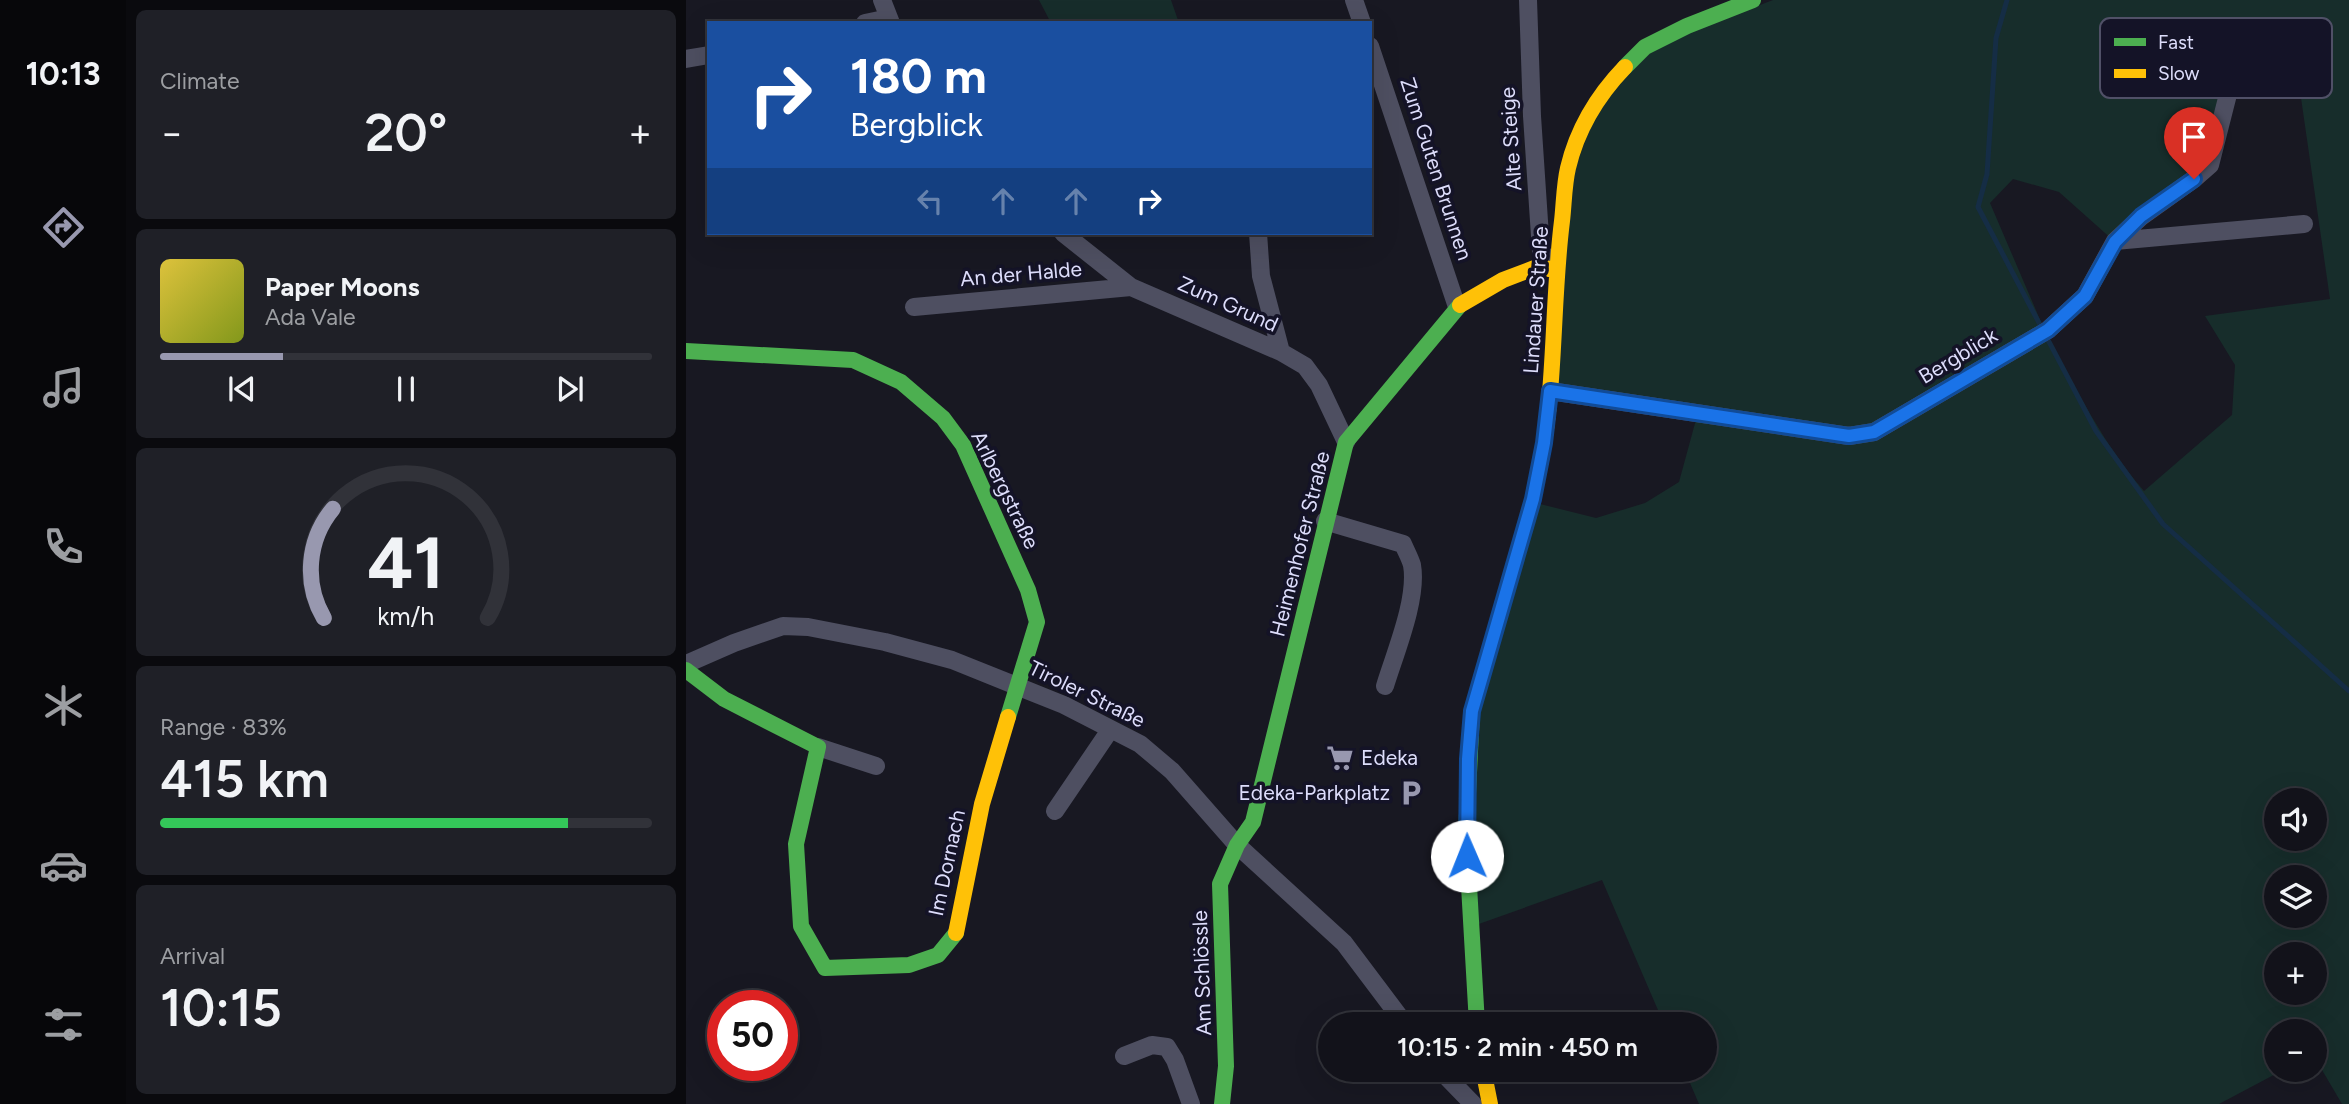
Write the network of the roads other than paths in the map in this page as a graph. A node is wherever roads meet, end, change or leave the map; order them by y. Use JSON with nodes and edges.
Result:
{"nodes":[{"id":1,"x":882,"y":0,"type":"edge"},
{"id":2,"x":1354,"y":0,"type":"edge"},
{"id":3,"x":1528,"y":0,"type":"edge"},
{"id":4,"x":1753,"y":0,"type":"edge"},
{"id":5,"x":890,"y":20,"type":"edge"},
{"id":6,"x":1361,"y":21,"type":"edge"},
{"id":7,"x":1372,"y":52,"type":"edge"},
{"id":8,"x":707,"y":55,"type":"edge"},
{"id":9,"x":686,"y":60,"type":"edge"},
{"id":10,"x":2227,"y":98,"type":"edge"},
{"id":11,"x":2304,"y":224,"type":"dead end"},
{"id":12,"x":1066,"y":235,"type":"edge"},
{"id":13,"x":1258,"y":235,"type":"edge"},
{"id":14,"x":2115,"y":242,"type":"junction"},
{"id":15,"x":1556,"y":270,"type":"junction"},
{"id":16,"x":1131,"y":287,"type":"junction"},
{"id":17,"x":914,"y":307,"type":"dead end"},
{"id":18,"x":1457,"y":307,"type":"junction"},
{"id":19,"x":686,"y":351,"type":"edge"},
{"id":20,"x":1281,"y":352,"type":"junction"},
{"id":21,"x":1550,"y":391,"type":"junction"},
{"id":22,"x":1346,"y":442,"type":"junction"},
{"id":23,"x":1325,"y":522,"type":"junction"},
{"id":24,"x":686,"y":664,"type":"edge"},
{"id":25,"x":686,"y":670,"type":"edge"},
{"id":26,"x":1018,"y":686,"type":"junction"},
{"id":27,"x":1385,"y":686,"type":"dead end"},
{"id":28,"x":1110,"y":730,"type":"junction"},
{"id":29,"x":818,"y":747,"type":"junction"},
{"id":30,"x":876,"y":766,"type":"dead end"},
{"id":31,"x":1055,"y":811,"type":"dead end"},
{"id":32,"x":1237,"y":845,"type":"junction"},
{"id":33,"x":1396,"y":1012,"type":"edge"},
{"id":34,"x":1476,"y":1012,"type":"edge"},
{"id":35,"x":1124,"y":1056,"type":"dead end"},
{"id":36,"x":1451,"y":1082,"type":"edge"},
{"id":37,"x":1485,"y":1082,"type":"edge"},
{"id":38,"x":1191,"y":1104,"type":"edge"},
{"id":39,"x":1222,"y":1104,"type":"edge"},
{"id":40,"x":1472,"y":1104,"type":"edge"},
{"id":41,"x":1490,"y":1104,"type":"edge"}],
"edges":[{"from":1,"to":5,"type":"street"},
{"from":2,"to":6,"type":"street"},
{"from":3,"to":15,"type":"street","name":"Alte Steige"},
{"from":4,"to":15,"type":"street","name":"Lindauer Straße"},
{"from":7,"to":18,"type":"street","name":"Zum Guten Brunnen"},
{"from":8,"to":9,"type":"street"},
{"from":10,"to":14,"type":"street","name":"Bergblick"},
{"from":11,"to":14,"type":"street"},
{"from":12,"to":16,"type":"street","name":"Zum Grund"},
{"from":13,"to":20,"type":"street"},
{"from":14,"to":21,"type":"street","name":"Bergblick"},
{"from":15,"to":18,"type":"street","name":"Heimenhofer Straße"},
{"from":15,"to":21,"type":"street","name":"Lindauer Straße"},
{"from":16,"to":17,"type":"street","name":"An der Halde"},
{"from":16,"to":20,"type":"street","name":"Zum Grund"},
{"from":18,"to":22,"type":"street","name":"Heimenhofer Straße"},
{"from":19,"to":26,"type":"street","name":"Arlbergstraße"},
{"from":20,"to":22,"type":"street","name":"Zum Grund"},
{"from":21,"to":34,"type":"street","name":"Lindauer Straße"},
{"from":22,"to":23,"type":"street","name":"Heimenhofer Straße"},
{"from":23,"to":27,"type":"street"},
{"from":23,"to":32,"type":"street","name":"Heimenhofer Straße"},
{"from":24,"to":26,"type":"street","name":"Tiroler Straße"},
{"from":25,"to":29,"type":"street"},
{"from":26,"to":28,"type":"street","name":"Tiroler Straße"},
{"from":26,"to":29,"type":"street","name":"Im Dornach"},
{"from":28,"to":31,"type":"street"},
{"from":28,"to":32,"type":"street","name":"Tiroler Straße"},
{"from":29,"to":30,"type":"street"},
{"from":32,"to":33,"type":"street","name":"Tiroler Straße"},
{"from":32,"to":39,"type":"street","name":"Am Schlössle"},
{"from":35,"to":38,"type":"street"},
{"from":36,"to":40,"type":"street"},
{"from":37,"to":41,"type":"street"}]}
